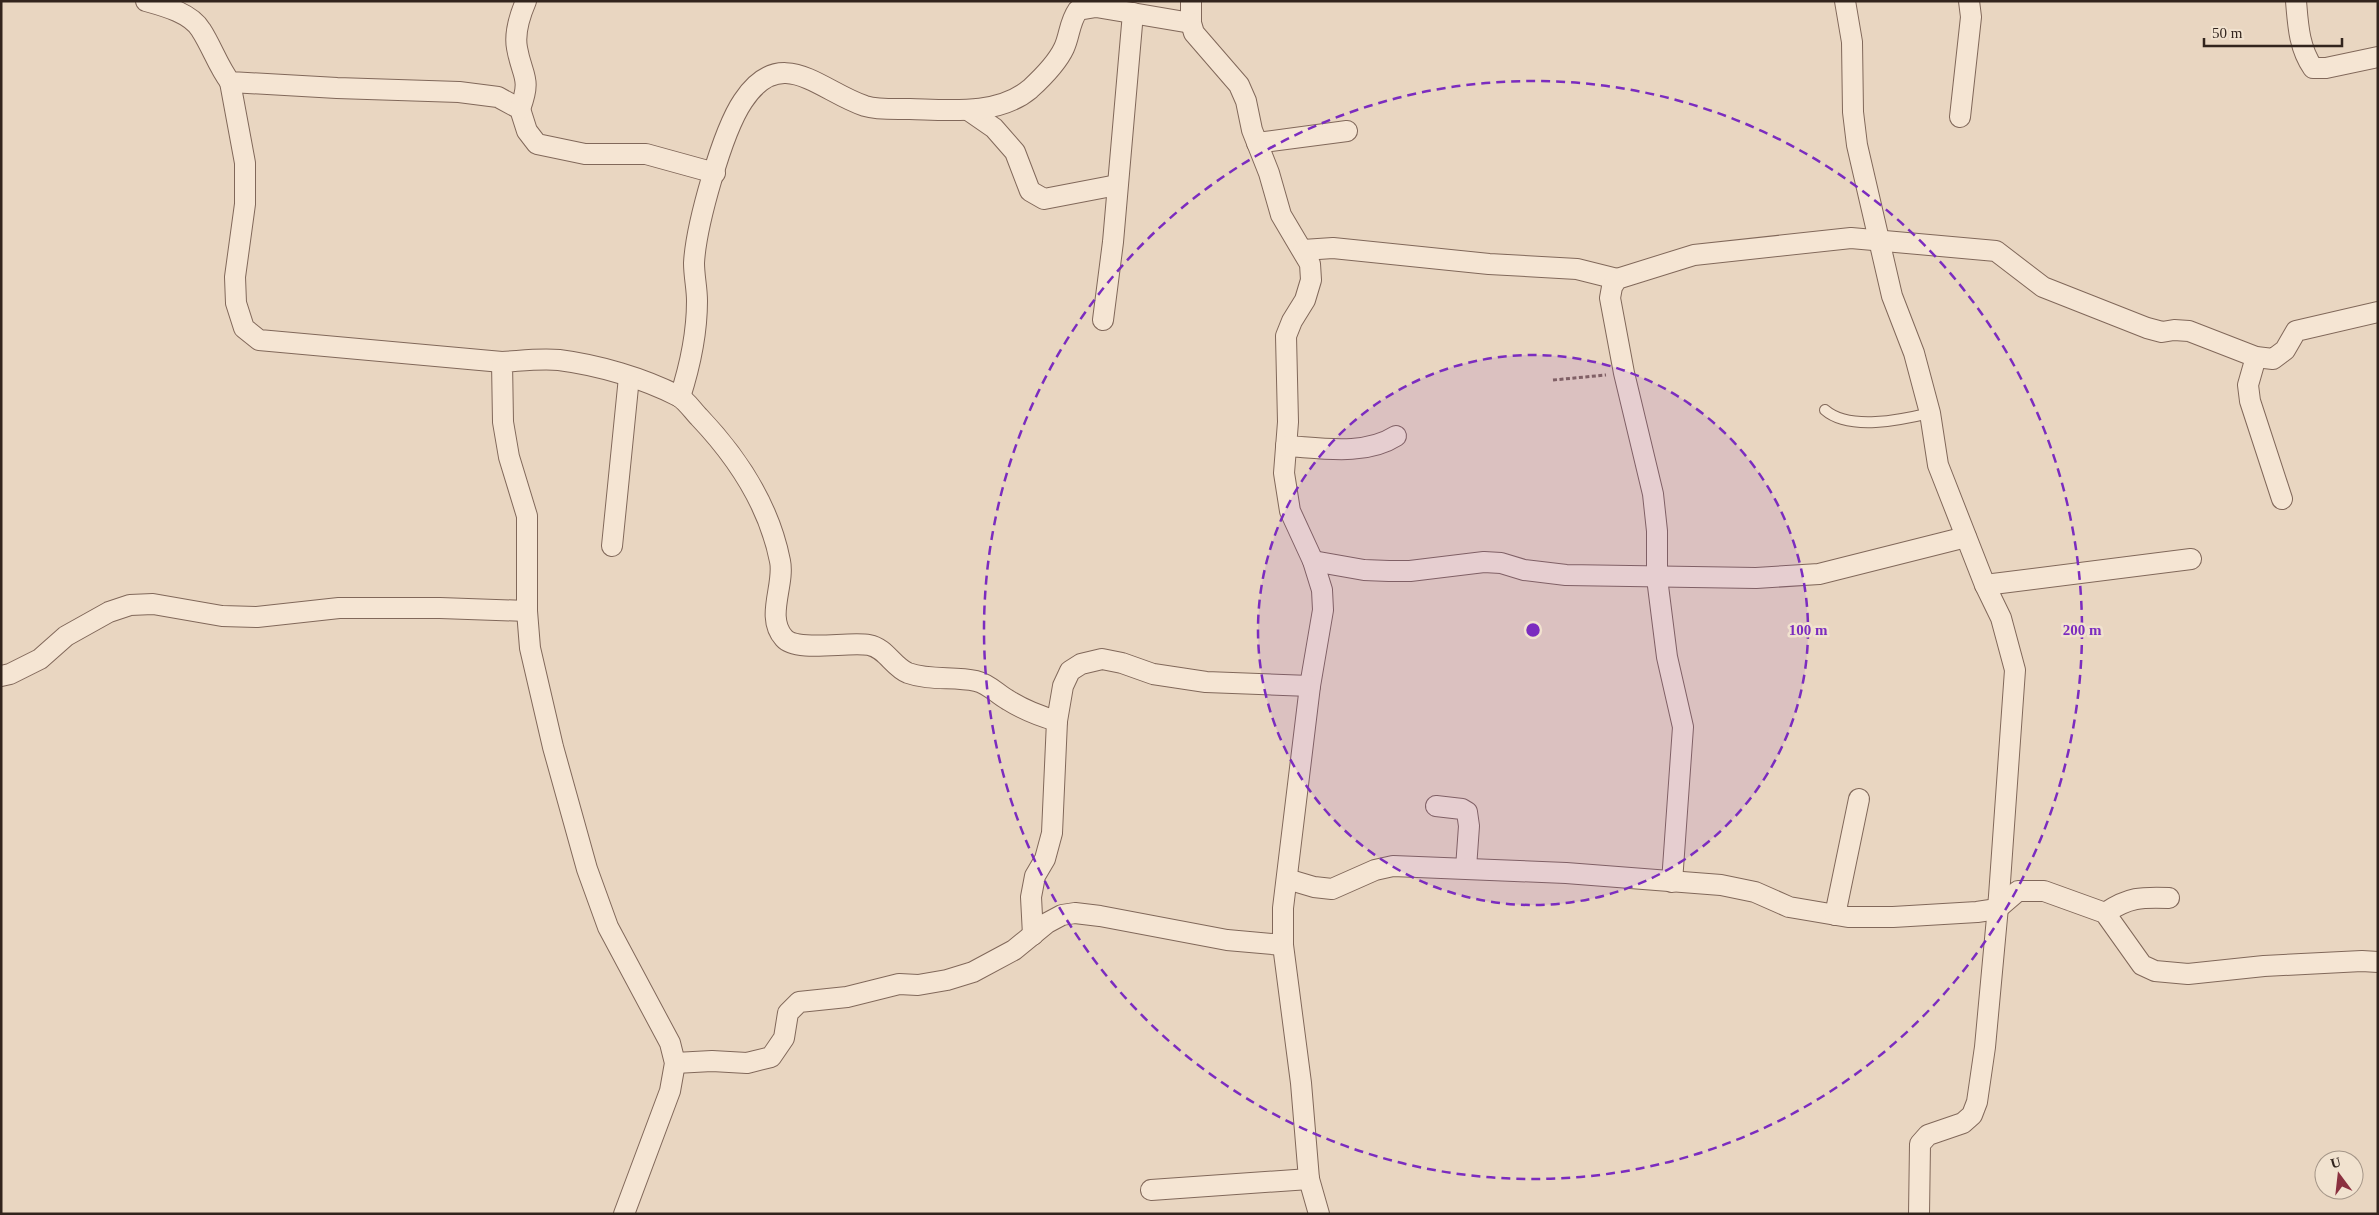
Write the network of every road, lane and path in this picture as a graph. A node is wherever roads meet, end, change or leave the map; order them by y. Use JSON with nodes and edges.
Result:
{"nodes":[{"id":1,"x":146,"y":1,"type":"edge"},
{"id":2,"x":526,"y":1,"type":"edge"},
{"id":3,"x":1191,"y":1,"type":"edge"},
{"id":4,"x":1845,"y":1,"type":"edge"},
{"id":5,"x":1970,"y":1,"type":"edge"},
{"id":6,"x":2296,"y":1,"type":"edge"},
{"id":7,"x":176,"y":5,"type":"edge"},
{"id":8,"x":1133,"y":13,"type":"junction"},
{"id":9,"x":1191,"y":23,"type":"junction"},
{"id":10,"x":2378,"y":57,"type":"edge"},
{"id":11,"x":230,"y":82,"type":"junction"},
{"id":12,"x":520,"y":109,"type":"junction"},
{"id":13,"x":968,"y":110,"type":"junction"},
{"id":14,"x":1960,"y":118,"type":"dead end"},
{"id":15,"x":1347,"y":131,"type":"dead end"},
{"id":16,"x":1258,"y":143,"type":"junction"},
{"id":17,"x":715,"y":173,"type":"junction"},
{"id":18,"x":1117,"y":185,"type":"junction"},
{"id":19,"x":1881,"y":241,"type":"junction"},
{"id":20,"x":1303,"y":250,"type":"junction"},
{"id":21,"x":1617,"y":279,"type":"junction"},
{"id":22,"x":2378,"y":312,"type":"edge"},
{"id":23,"x":1103,"y":320,"type":"dead end"},
{"id":24,"x":2256,"y":358,"type":"junction"},
{"id":25,"x":502,"y":362,"type":"junction"},
{"id":26,"x":1624,"y":373,"type":"junction"},
{"id":27,"x":629,"y":377,"type":"junction"},
{"id":28,"x":1553,"y":380,"type":"dead end"},
{"id":29,"x":680,"y":397,"type":"junction"},
{"id":30,"x":1825,"y":410,"type":"dead end"},
{"id":31,"x":1930,"y":414,"type":"junction"},
{"id":32,"x":1396,"y":436,"type":"dead end"},
{"id":33,"x":1286,"y":446,"type":"junction"},
{"id":34,"x":2282,"y":498,"type":"dead end"},
{"id":35,"x":1966,"y":537,"type":"junction"},
{"id":36,"x":612,"y":546,"type":"dead end"},
{"id":37,"x":2191,"y":558,"type":"dead end"},
{"id":38,"x":1313,"y":561,"type":"junction"},
{"id":39,"x":1657,"y":578,"type":"junction"},
{"id":40,"x":1985,"y":585,"type":"junction"},
{"id":41,"x":527,"y":612,"type":"junction"},
{"id":42,"x":1,"y":676,"type":"edge"},
{"id":43,"x":1310,"y":686,"type":"junction"},
{"id":44,"x":1057,"y":721,"type":"junction"},
{"id":45,"x":1859,"y":799,"type":"dead end"},
{"id":46,"x":1436,"y":806,"type":"dead end"},
{"id":47,"x":1466,"y":868,"type":"junction"},
{"id":48,"x":1287,"y":879,"type":"junction"},
{"id":49,"x":1672,"y":882,"type":"junction"},
{"id":50,"x":2169,"y":898,"type":"dead end"},
{"id":51,"x":1997,"y":909,"type":"junction"},
{"id":52,"x":2106,"y":913,"type":"junction"},
{"id":53,"x":1835,"y":915,"type":"junction"},
{"id":54,"x":1033,"y":934,"type":"junction"},
{"id":55,"x":1283,"y":945,"type":"junction"},
{"id":56,"x":2378,"y":962,"type":"edge"},
{"id":57,"x":675,"y":1063,"type":"junction"},
{"id":58,"x":1309,"y":1179,"type":"junction"},
{"id":59,"x":1151,"y":1190,"type":"dead end"},
{"id":60,"x":624,"y":1214,"type":"edge"},
{"id":61,"x":1319,"y":1214,"type":"edge"},
{"id":62,"x":1919,"y":1214,"type":"edge"}],
"edges":[{"from":1,"to":7,"type":"street"},
{"from":2,"to":12,"type":"street"},
{"from":3,"to":9,"type":"street"},
{"from":4,"to":19,"type":"street"},
{"from":5,"to":14,"type":"street"},
{"from":6,"to":10,"type":"street"},
{"from":7,"to":11,"type":"street"},
{"from":8,"to":9,"type":"street"},
{"from":8,"to":13,"type":"street"},
{"from":8,"to":18,"type":"street"},
{"from":9,"to":16,"type":"street"},
{"from":11,"to":12,"type":"street"},
{"from":11,"to":25,"type":"street"},
{"from":12,"to":17,"type":"street"},
{"from":13,"to":17,"type":"street"},
{"from":13,"to":18,"type":"street"},
{"from":15,"to":16,"type":"street"},
{"from":16,"to":20,"type":"street"},
{"from":17,"to":29,"type":"street"},
{"from":18,"to":23,"type":"street"},
{"from":19,"to":21,"type":"street"},
{"from":19,"to":24,"type":"street"},
{"from":19,"to":31,"type":"street"},
{"from":20,"to":21,"type":"street"},
{"from":20,"to":33,"type":"street"},
{"from":21,"to":26,"type":"street"},
{"from":22,"to":24,"type":"street"},
{"from":24,"to":34,"type":"street"},
{"from":25,"to":27,"type":"street"},
{"from":25,"to":41,"type":"street"},
{"from":26,"to":28,"type":"path"},
{"from":26,"to":39,"type":"street"},
{"from":27,"to":29,"type":"street"},
{"from":27,"to":36,"type":"street"},
{"from":29,"to":44,"type":"street"},
{"from":30,"to":31,"type":"lane"},
{"from":31,"to":35,"type":"street"},
{"from":32,"to":33,"type":"street"},
{"from":33,"to":38,"type":"street"},
{"from":35,"to":39,"type":"street"},
{"from":35,"to":40,"type":"street"},
{"from":37,"to":40,"type":"street"},
{"from":38,"to":39,"type":"street"},
{"from":38,"to":43,"type":"street"},
{"from":39,"to":49,"type":"street"},
{"from":40,"to":51,"type":"street"},
{"from":41,"to":42,"type":"street"},
{"from":41,"to":57,"type":"street"},
{"from":43,"to":44,"type":"street"},
{"from":43,"to":48,"type":"street"},
{"from":44,"to":54,"type":"street"},
{"from":45,"to":53,"type":"street"},
{"from":46,"to":47,"type":"street"},
{"from":47,"to":48,"type":"street"},
{"from":47,"to":49,"type":"street"},
{"from":48,"to":55,"type":"street"},
{"from":49,"to":53,"type":"street"},
{"from":50,"to":52,"type":"street"},
{"from":51,"to":52,"type":"street"},
{"from":51,"to":53,"type":"street"},
{"from":51,"to":62,"type":"street"},
{"from":52,"to":56,"type":"street"},
{"from":54,"to":55,"type":"street"},
{"from":54,"to":57,"type":"street"},
{"from":55,"to":58,"type":"street"},
{"from":57,"to":60,"type":"street"},
{"from":58,"to":59,"type":"street"},
{"from":58,"to":61,"type":"street"}]}
